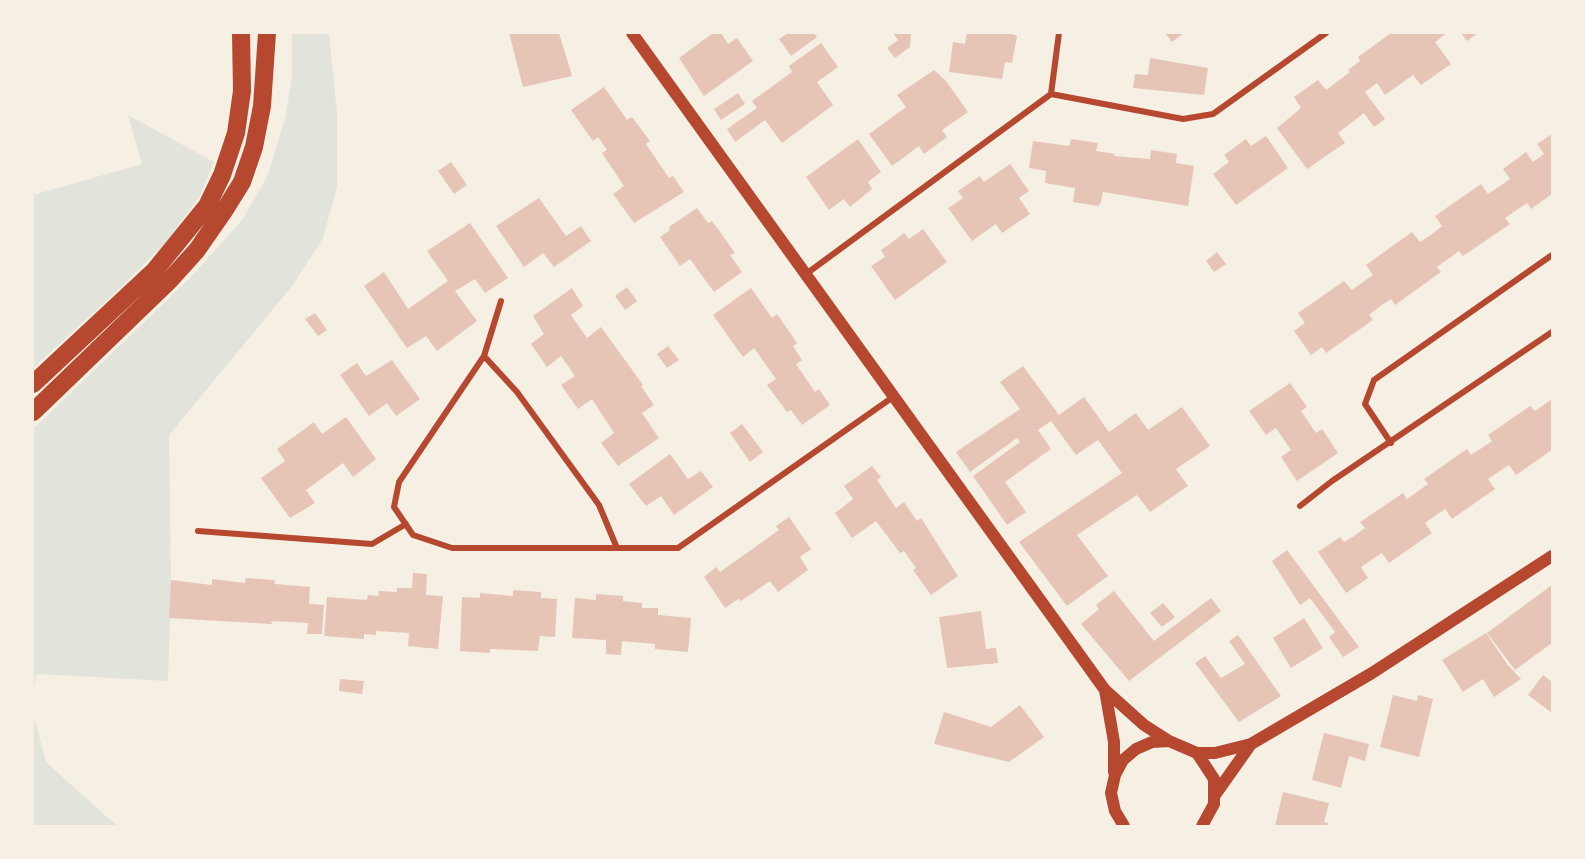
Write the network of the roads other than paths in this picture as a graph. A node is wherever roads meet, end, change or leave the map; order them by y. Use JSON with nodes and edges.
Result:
{"nodes":[{"id":1,"x":241,"y":33,"type":"edge"},
{"id":2,"x":267,"y":33,"type":"edge"},
{"id":3,"x":632,"y":33,"type":"edge"},
{"id":4,"x":1059,"y":33,"type":"edge"},
{"id":5,"x":1326,"y":33,"type":"edge"},
{"id":6,"x":1051,"y":94,"type":"junction"},
{"id":7,"x":1552,"y":255,"type":"edge"},
{"id":8,"x":806,"y":274,"type":"junction"},
{"id":9,"x":501,"y":301,"type":"dead end"},
{"id":10,"x":1552,"y":332,"type":"edge"},
{"id":11,"x":484,"y":356,"type":"junction"},
{"id":12,"x":33,"y":384,"type":"edge"},
{"id":13,"x":893,"y":397,"type":"junction"},
{"id":14,"x":33,"y":412,"type":"edge"},
{"id":15,"x":1391,"y":443,"type":"junction"},
{"id":16,"x":1300,"y":506,"type":"dead end"},
{"id":17,"x":406,"y":524,"type":"junction"},
{"id":18,"x":198,"y":531,"type":"dead end"},
{"id":19,"x":617,"y":548,"type":"junction"},
{"id":20,"x":1552,"y":556,"type":"edge"},
{"id":21,"x":1105,"y":690,"type":"junction"},
{"id":22,"x":1169,"y":741,"type":"junction"},
{"id":23,"x":1251,"y":744,"type":"junction"},
{"id":24,"x":1197,"y":753,"type":"junction"},
{"id":25,"x":1114,"y":775,"type":"junction"},
{"id":26,"x":1215,"y":795,"type":"junction"},
{"id":27,"x":1124,"y":826,"type":"edge"},
{"id":28,"x":1202,"y":826,"type":"edge"}],
"edges":[{"from":1,"to":12,"type":"highway"},
{"from":2,"to":14,"type":"highway"},
{"from":3,"to":8,"type":"main road"},
{"from":4,"to":6,"type":"street"},
{"from":5,"to":6,"type":"street"},
{"from":6,"to":8,"type":"street"},
{"from":7,"to":15,"type":"street"},
{"from":8,"to":13,"type":"main road"},
{"from":9,"to":11,"type":"street"},
{"from":10,"to":15,"type":"street"},
{"from":11,"to":17,"type":"street"},
{"from":11,"to":19,"type":"street"},
{"from":13,"to":19,"type":"street"},
{"from":13,"to":21,"type":"main road"},
{"from":15,"to":16,"type":"street"},
{"from":17,"to":18,"type":"street"},
{"from":17,"to":19,"type":"street"},
{"from":20,"to":23,"type":"main road"},
{"from":21,"to":22,"type":"main road"},
{"from":21,"to":25,"type":"main road"},
{"from":22,"to":24,"type":"main road"},
{"from":22,"to":25,"type":"main road"},
{"from":23,"to":24,"type":"main road"},
{"from":23,"to":26,"type":"main road"},
{"from":24,"to":26,"type":"main road"},
{"from":25,"to":27,"type":"main road"},
{"from":26,"to":28,"type":"main road"}]}
